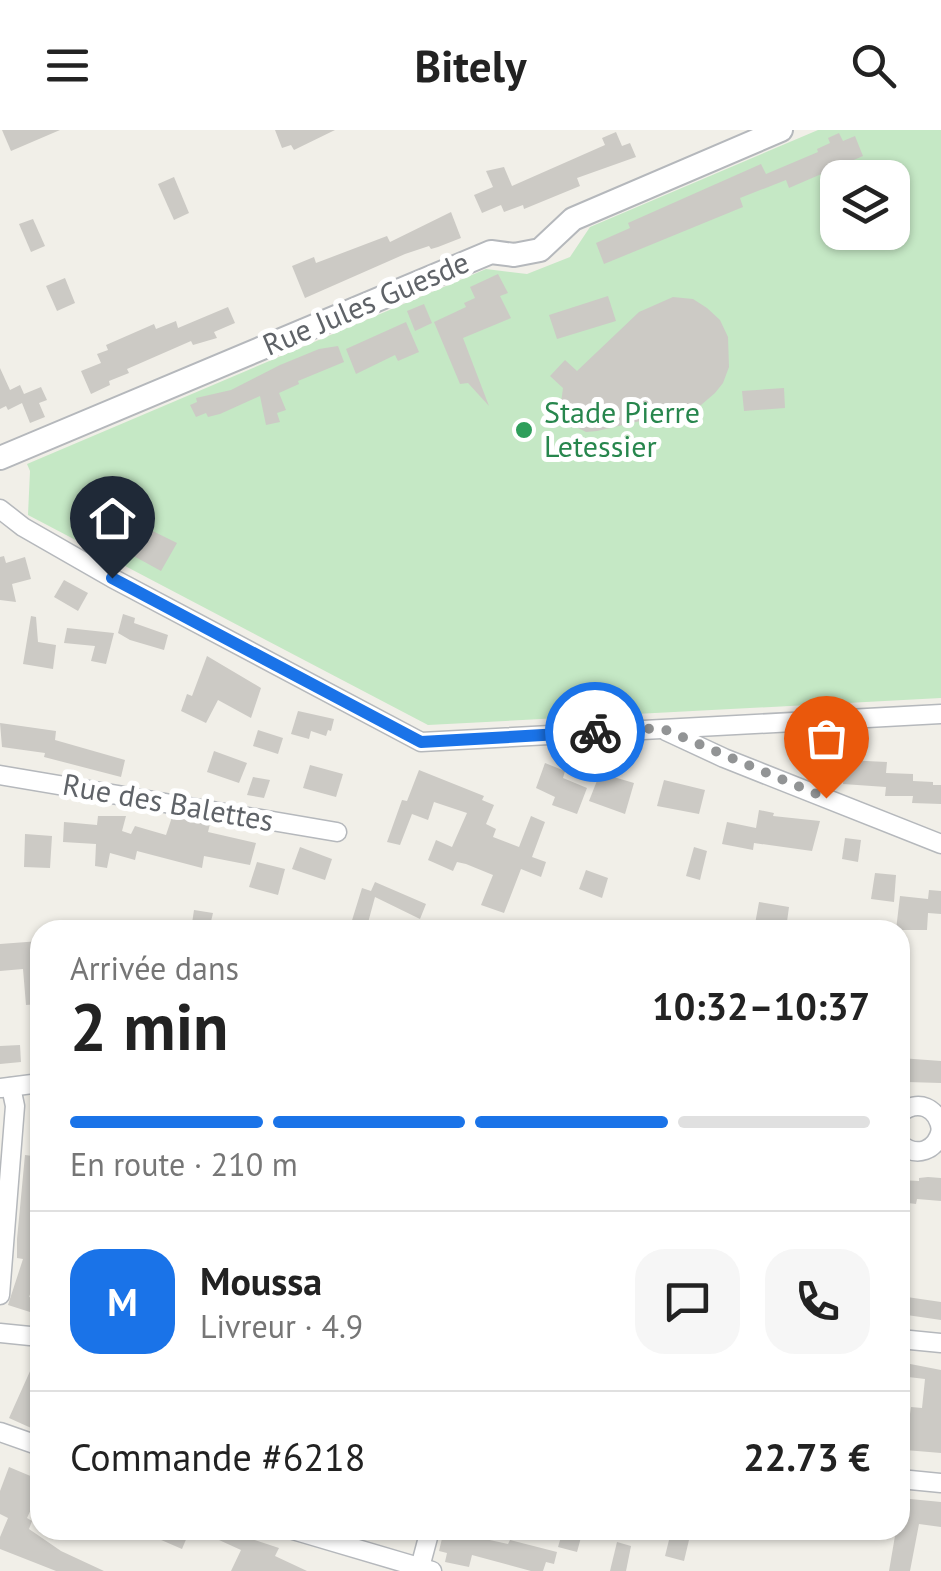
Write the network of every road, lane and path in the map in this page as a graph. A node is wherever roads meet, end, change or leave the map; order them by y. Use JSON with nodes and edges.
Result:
{"nodes":[{"id":1,"x":781,"y":130,"type":"edge"},
{"id":2,"x":0,"y":458,"type":"edge"},
{"id":3,"x":0,"y":509,"type":"edge"},
{"id":4,"x":941,"y":714,"type":"edge"},
{"id":5,"x":661,"y":728,"type":"junction"},
{"id":6,"x":0,"y":775,"type":"edge"},
{"id":7,"x":337,"y":832,"type":"dead end"},
{"id":8,"x":941,"y":844,"type":"edge"},
{"id":9,"x":6,"y":1088,"type":"edge"},
{"id":10,"x":910,"y":1106,"type":"edge"},
{"id":11,"x":940,"y":1137,"type":"edge"},
{"id":12,"x":910,"y":1149,"type":"edge"},
{"id":13,"x":0,"y":1294,"type":"edge"},
{"id":14,"x":0,"y":1333,"type":"edge"},
{"id":15,"x":30,"y":1337,"type":"edge"},
{"id":16,"x":910,"y":1340,"type":"edge"},
{"id":17,"x":941,"y":1343,"type":"edge"},
{"id":18,"x":0,"y":1432,"type":"edge"},
{"id":19,"x":30,"y":1442,"type":"edge"},
{"id":20,"x":910,"y":1480,"type":"edge"},
{"id":21,"x":941,"y":1482,"type":"edge"},
{"id":22,"x":326,"y":1540,"type":"edge"},
{"id":23,"x":428,"y":1540,"type":"edge"},
{"id":24,"x":424,"y":1570,"type":"edge"}],
"edges":[{"from":1,"to":2,"type":"street","name":"Rue Jules Guesde"},
{"from":3,"to":5,"type":"street"},
{"from":4,"to":5,"type":"street"},
{"from":5,"to":8,"type":"street"},
{"from":6,"to":7,"type":"street","name":"Rue des Balettes"},
{"from":9,"to":13,"type":"street"},
{"from":10,"to":11,"type":"street"},
{"from":11,"to":12,"type":"street"},
{"from":14,"to":15,"type":"street"},
{"from":16,"to":17,"type":"street"},
{"from":18,"to":19,"type":"street"},
{"from":20,"to":21,"type":"street"},
{"from":22,"to":24,"type":"street"},
{"from":23,"to":24,"type":"street"}]}
